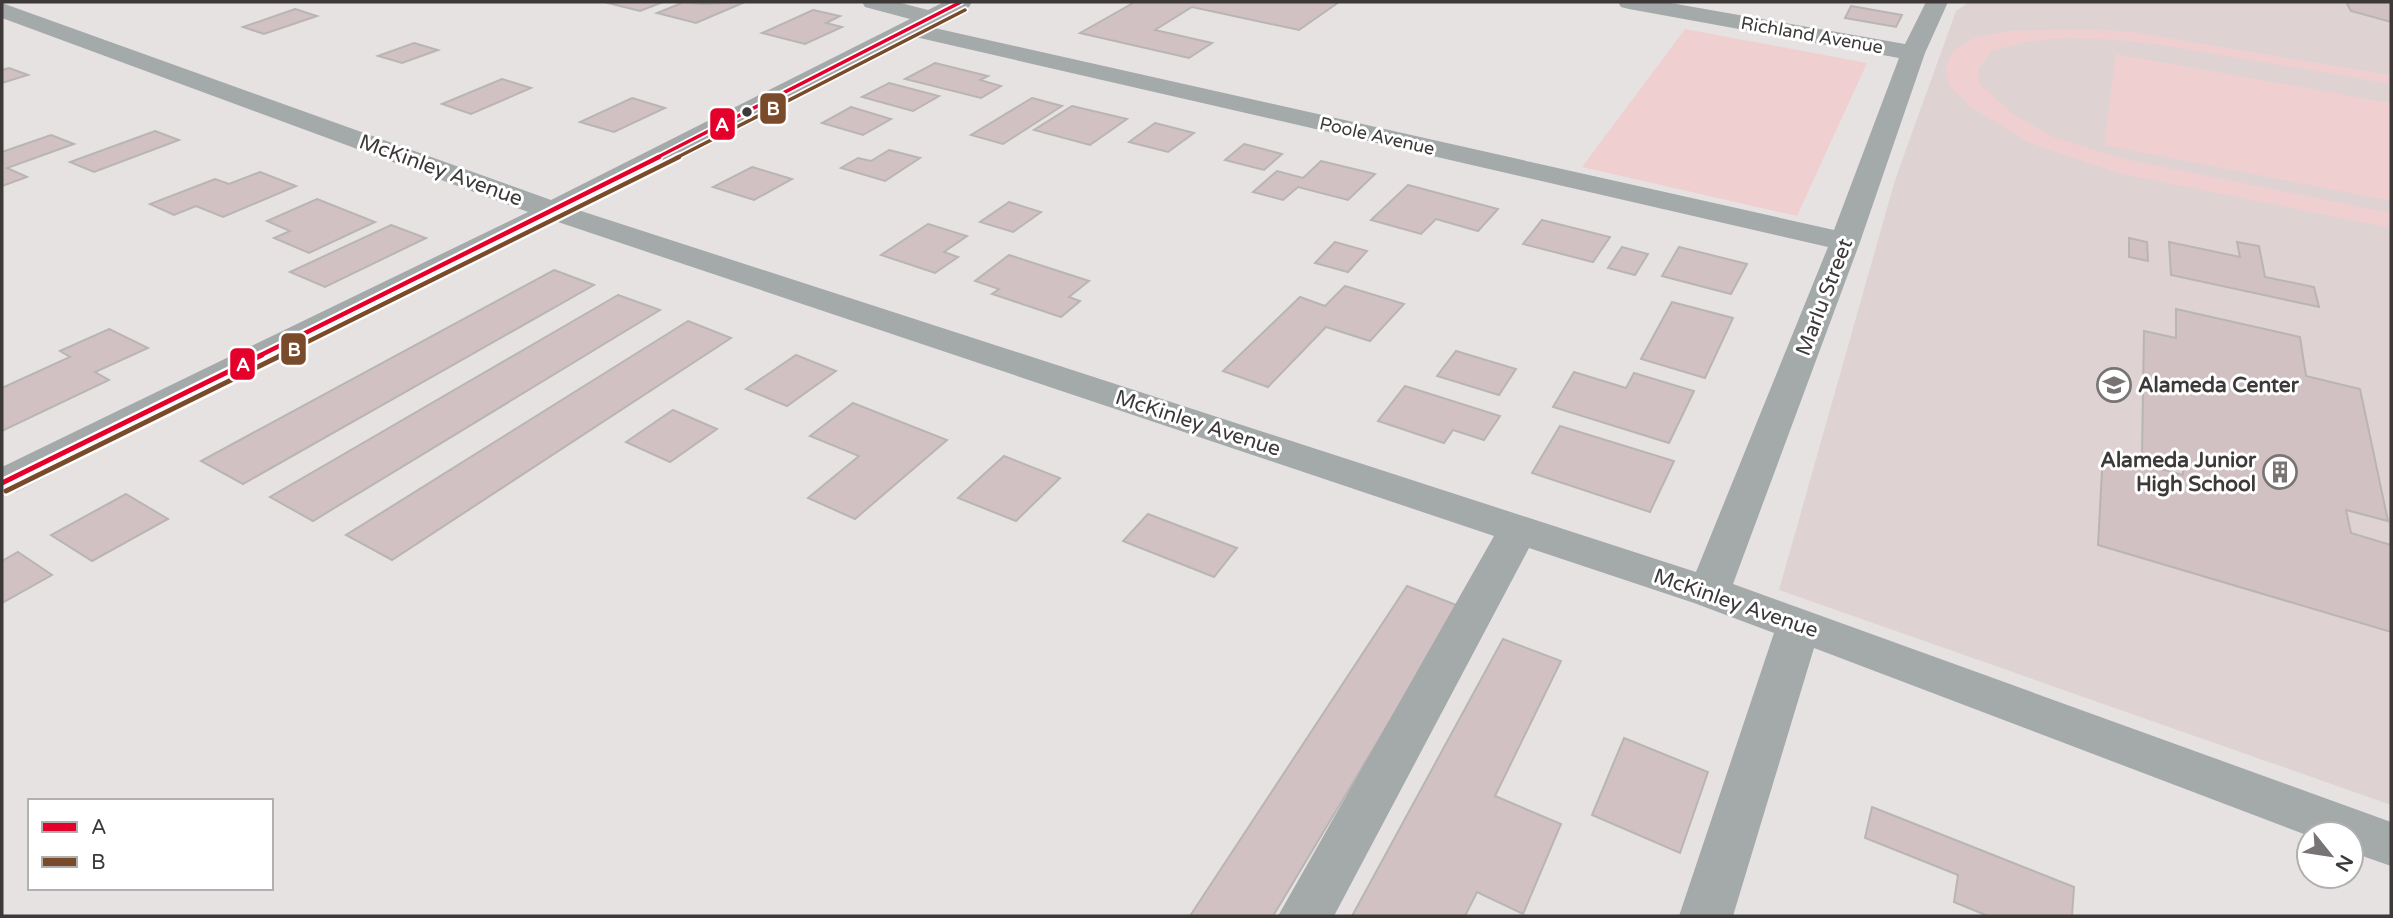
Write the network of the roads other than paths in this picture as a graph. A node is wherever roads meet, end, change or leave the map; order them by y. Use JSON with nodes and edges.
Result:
{"nodes":[{"id":1,"x":873,"y":2,"type":"edge"},
{"id":2,"x":961,"y":2,"type":"edge"},
{"id":3,"x":1629,"y":2,"type":"edge"},
{"id":4,"x":1937,"y":2,"type":"edge"},
{"id":5,"x":2,"y":10,"type":"edge"},
{"id":6,"x":920,"y":23,"type":"junction"},
{"id":7,"x":1913,"y":53,"type":"junction"},
{"id":8,"x":553,"y":211,"type":"junction"},
{"id":9,"x":1845,"y":242,"type":"junction"},
{"id":10,"x":2,"y":483,"type":"edge"},
{"id":11,"x":1519,"y":529,"type":"junction"},
{"id":12,"x":1709,"y":592,"type":"junction"},
{"id":13,"x":1799,"y":624,"type":"junction"},
{"id":14,"x":2391,"y":844,"type":"edge"},
{"id":15,"x":1305,"y":916,"type":"edge"},
{"id":16,"x":1706,"y":916,"type":"edge"}],
"edges":[{"from":1,"to":6,"type":"street","name":"Poole Avenue"},
{"from":2,"to":6,"type":"street"},
{"from":3,"to":7,"type":"street","name":"Richland Avenue"},
{"from":4,"to":7,"type":"street","name":"Marlu Street"},
{"from":5,"to":8,"type":"street","name":"McKinley Avenue"},
{"from":6,"to":8,"type":"street"},
{"from":6,"to":9,"type":"street","name":"Poole Avenue"},
{"from":7,"to":9,"type":"street","name":"Marlu Street"},
{"from":8,"to":10,"type":"street"},
{"from":8,"to":11,"type":"street","name":"McKinley Avenue"},
{"from":9,"to":12,"type":"street","name":"Marlu Street"},
{"from":11,"to":12,"type":"street","name":"McKinley Avenue"},
{"from":11,"to":15,"type":"street"},
{"from":12,"to":13,"type":"street","name":"McKinley Avenue"},
{"from":13,"to":14,"type":"street","name":"McKinley Avenue"},
{"from":13,"to":16,"type":"street"}]}
